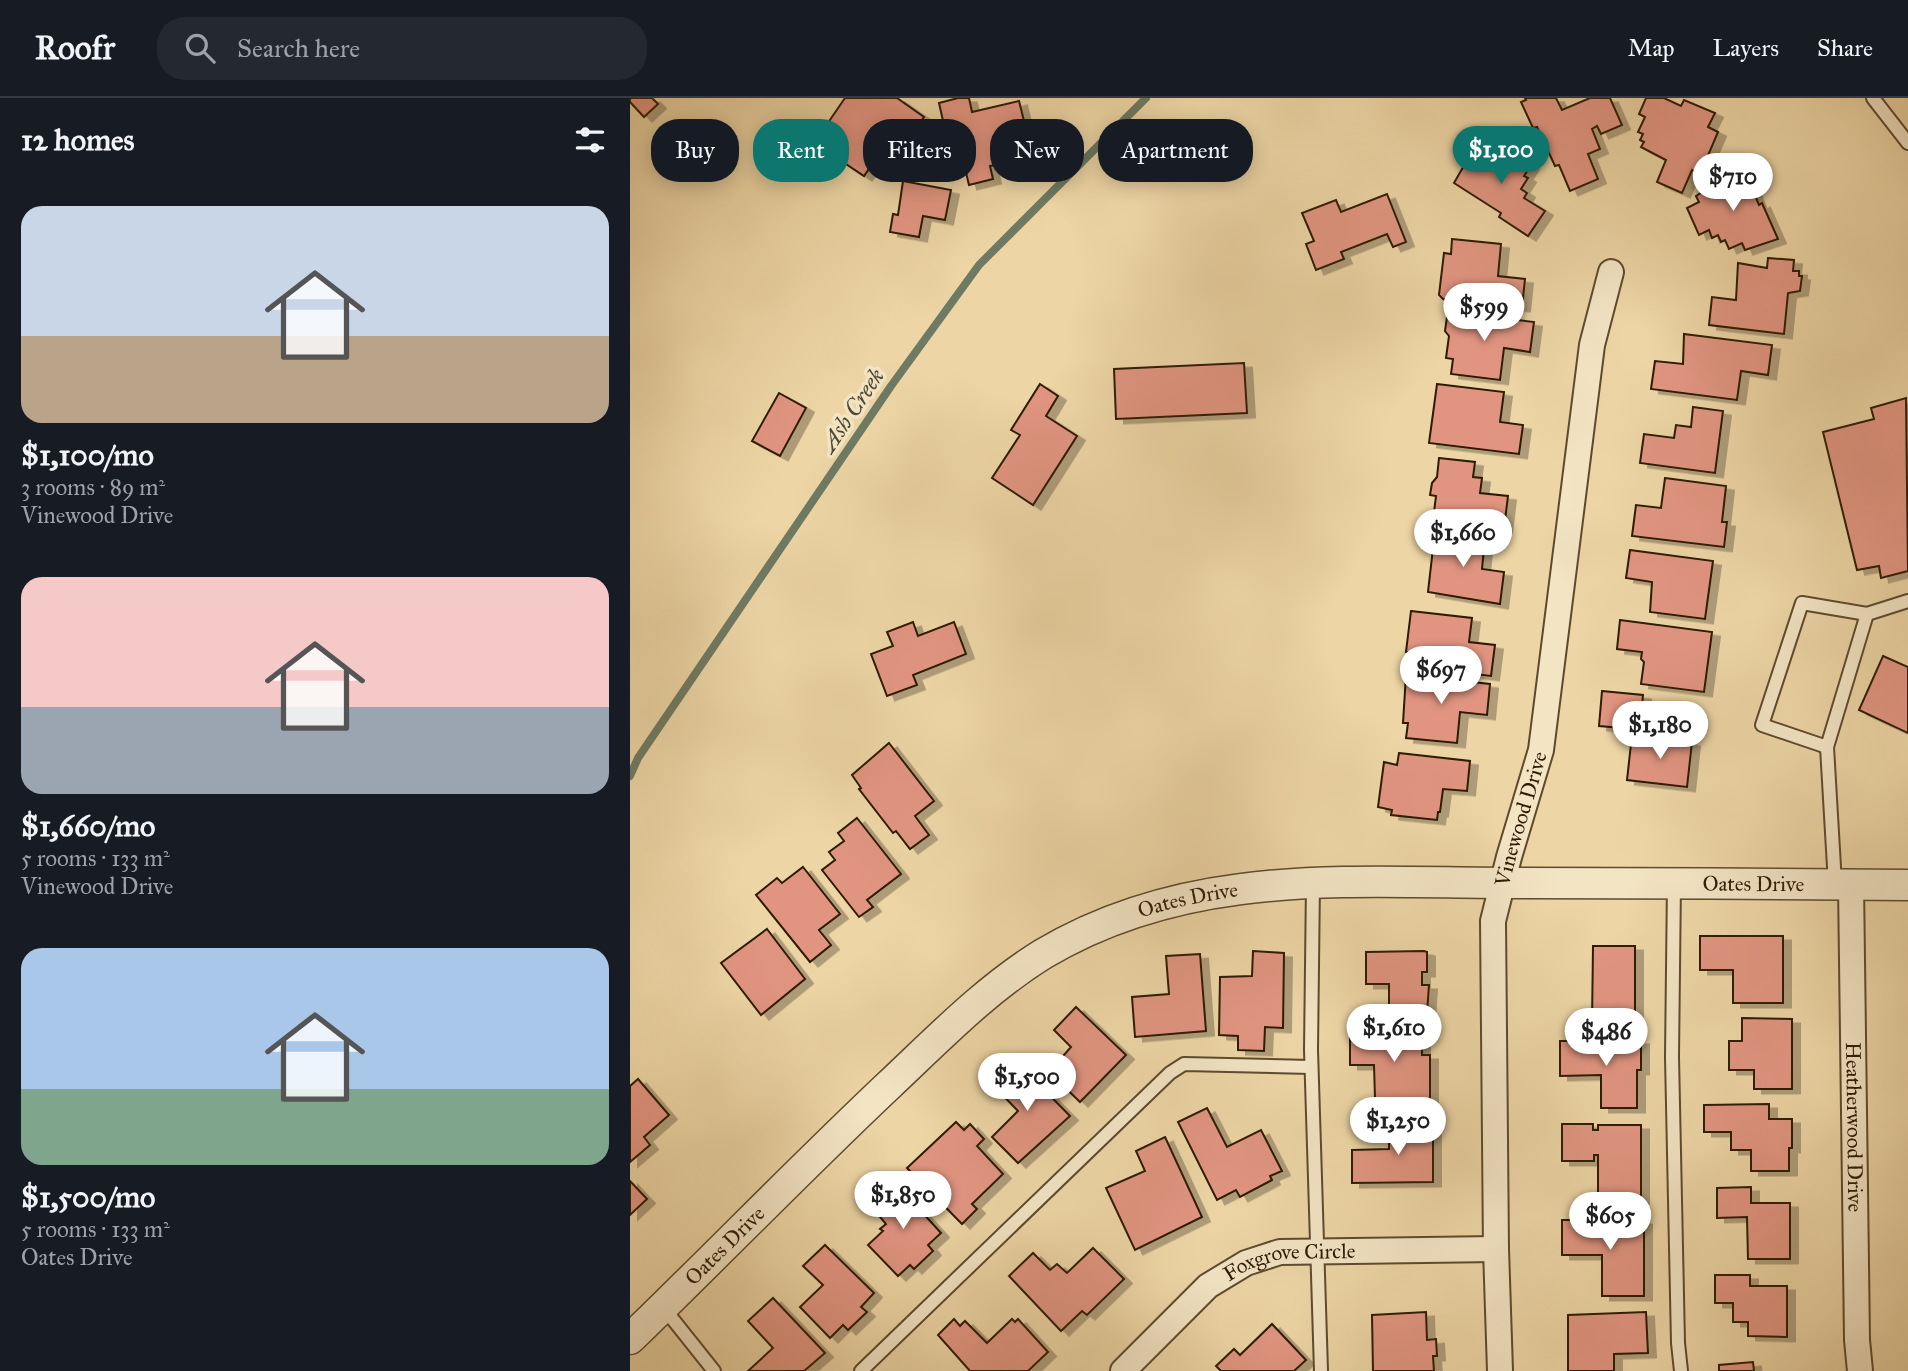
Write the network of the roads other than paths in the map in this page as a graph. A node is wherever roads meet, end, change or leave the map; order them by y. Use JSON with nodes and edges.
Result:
{"nodes":[{"id":1,"x":1873,"y":98,"type":"edge"},
{"id":2,"x":1908,"y":143,"type":"edge"},
{"id":3,"x":1611,"y":272,"type":"dead end"},
{"id":4,"x":1908,"y":601,"type":"edge"},
{"id":5,"x":1867,"y":614,"type":"junction"},
{"id":6,"x":1827,"y":747,"type":"junction"},
{"id":7,"x":1674,"y":882,"type":"junction"},
{"id":8,"x":1312,"y":883,"type":"junction"},
{"id":9,"x":1502,"y":883,"type":"junction"},
{"id":10,"x":1843,"y":884,"type":"junction"},
{"id":11,"x":1908,"y":885,"type":"edge"},
{"id":12,"x":1311,"y":1067,"type":"junction"},
{"id":13,"x":1496,"y":1248,"type":"junction"},
{"id":14,"x":1317,"y":1250,"type":"junction"},
{"id":15,"x":663,"y":1307,"type":"junction"},
{"id":16,"x":630,"y":1339,"type":"edge"},
{"id":17,"x":714,"y":1371,"type":"edge"},
{"id":18,"x":861,"y":1371,"type":"edge"},
{"id":19,"x":1123,"y":1371,"type":"edge"},
{"id":20,"x":1321,"y":1371,"type":"edge"},
{"id":21,"x":1500,"y":1371,"type":"edge"},
{"id":22,"x":1681,"y":1371,"type":"edge"},
{"id":23,"x":1860,"y":1371,"type":"edge"}],
"edges":[{"from":1,"to":2,"type":"lane"},
{"from":3,"to":9,"type":"street","name":"Vinewood Drive"},
{"from":4,"to":5,"type":"lane"},
{"from":5,"to":6,"type":"lane"},
{"from":5,"to":6,"type":"lane"},
{"from":6,"to":10,"type":"lane"},
{"from":7,"to":9,"type":"street","name":"Oates Drive"},
{"from":7,"to":10,"type":"street","name":"Oates Drive"},
{"from":7,"to":22,"type":"lane"},
{"from":8,"to":9,"type":"street","name":"Oates Drive"},
{"from":8,"to":12,"type":"lane"},
{"from":8,"to":15,"type":"street","name":"Oates Drive"},
{"from":9,"to":13,"type":"street","name":"Vinewood Drive"},
{"from":10,"to":11,"type":"street","name":"Oates Drive"},
{"from":10,"to":23,"type":"street","name":"Heatherwood Drive"},
{"from":12,"to":14,"type":"lane"},
{"from":12,"to":18,"type":"lane"},
{"from":13,"to":14,"type":"street","name":"Foxgrove Circle"},
{"from":13,"to":21,"type":"street","name":"Vinewood Drive"},
{"from":14,"to":19,"type":"street","name":"Foxgrove Circle"},
{"from":14,"to":20,"type":"lane"},
{"from":15,"to":16,"type":"street","name":"Oates Drive"},
{"from":15,"to":17,"type":"lane"}]}
